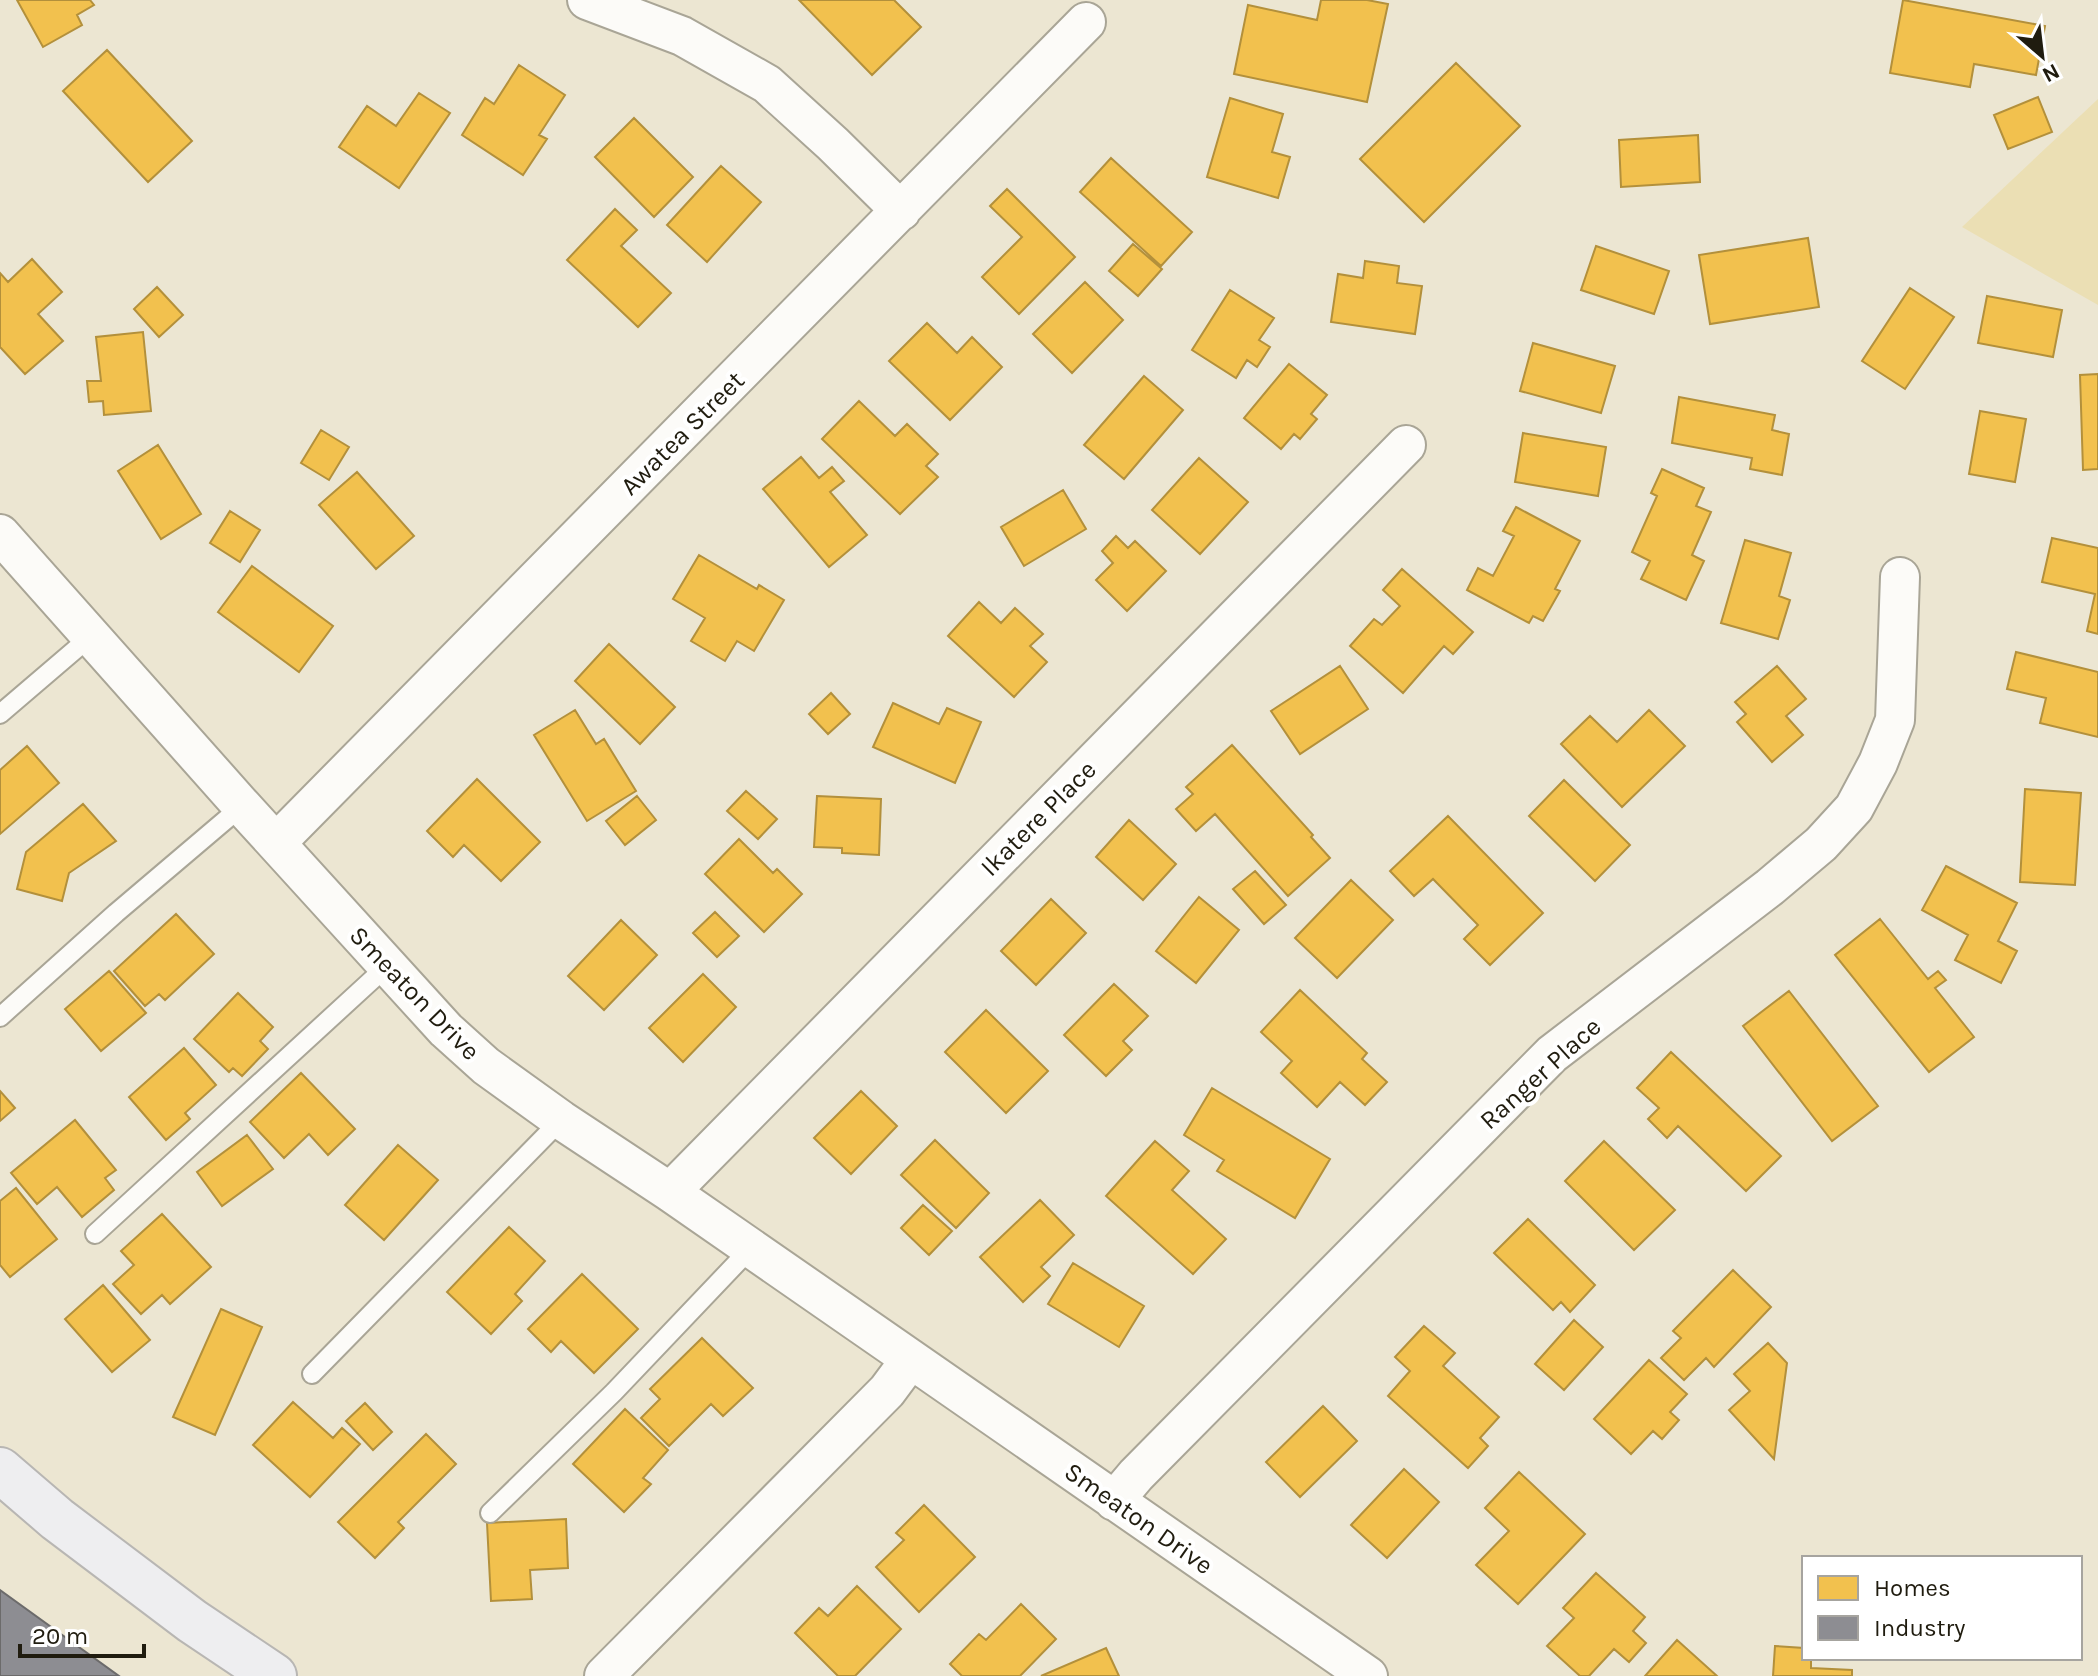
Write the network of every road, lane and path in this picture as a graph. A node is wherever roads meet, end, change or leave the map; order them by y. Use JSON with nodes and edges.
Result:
{"nodes":[{"id":1,"x":587,"y":0,"type":"edge"},
{"id":2,"x":1086,"y":22,"type":"dead end"},
{"id":3,"x":901,"y":211,"type":"junction"},
{"id":4,"x":1406,"y":445,"type":"dead end"},
{"id":5,"x":0,"y":534,"type":"edge"},
{"id":6,"x":1900,"y":577,"type":"dead end"},
{"id":7,"x":90,"y":637,"type":"junction"},
{"id":8,"x":0,"y":714,"type":"edge"},
{"id":9,"x":242,"y":806,"type":"junction"},
{"id":10,"x":276,"y":843,"type":"junction"},
{"id":11,"x":386,"y":967,"type":"junction"},
{"id":12,"x":0,"y":1017,"type":"edge"},
{"id":13,"x":561,"y":1120,"type":"junction"},
{"id":14,"x":670,"y":1192,"type":"junction"},
{"id":15,"x":95,"y":1234,"type":"dead end"},
{"id":16,"x":751,"y":1248,"type":"junction"},
{"id":17,"x":910,"y":1360,"type":"junction"},
{"id":18,"x":312,"y":1374,"type":"dead end"},
{"id":19,"x":0,"y":1470,"type":"edge"},
{"id":20,"x":1114,"y":1501,"type":"junction"},
{"id":21,"x":490,"y":1513,"type":"dead end"},
{"id":22,"x":192,"y":1621,"type":"junction"},
{"id":23,"x":247,"y":1676,"type":"edge"},
{"id":24,"x":274,"y":1676,"type":"edge"},
{"id":25,"x":604,"y":1676,"type":"edge"},
{"id":26,"x":1368,"y":1676,"type":"edge"}],
"edges":[{"from":1,"to":3,"type":"street"},
{"from":2,"to":3,"type":"street","name":"Awatea Street"},
{"from":3,"to":10,"type":"street","name":"Awatea Street"},
{"from":4,"to":14,"type":"street","name":"Ikatere Place"},
{"from":5,"to":7,"type":"street","name":"Smeaton Drive"},
{"from":6,"to":20,"type":"street","name":"Ranger Place"},
{"from":7,"to":8,"type":"lane"},
{"from":7,"to":9,"type":"street","name":"Smeaton Drive"},
{"from":9,"to":10,"type":"street","name":"Smeaton Drive"},
{"from":9,"to":12,"type":"lane"},
{"from":10,"to":11,"type":"street","name":"Smeaton Drive"},
{"from":11,"to":13,"type":"street","name":"Smeaton Drive"},
{"from":11,"to":15,"type":"lane"},
{"from":13,"to":14,"type":"street","name":"Smeaton Drive"},
{"from":13,"to":18,"type":"lane"},
{"from":14,"to":16,"type":"street","name":"Smeaton Drive"},
{"from":16,"to":17,"type":"street","name":"Smeaton Drive"},
{"from":16,"to":21,"type":"lane"},
{"from":17,"to":20,"type":"street","name":"Smeaton Drive"},
{"from":17,"to":25,"type":"street"},
{"from":19,"to":22,"type":"highway"},
{"from":20,"to":26,"type":"street","name":"Smeaton Drive"},
{"from":22,"to":23,"type":"highway"},
{"from":22,"to":24,"type":"highway"}]}
